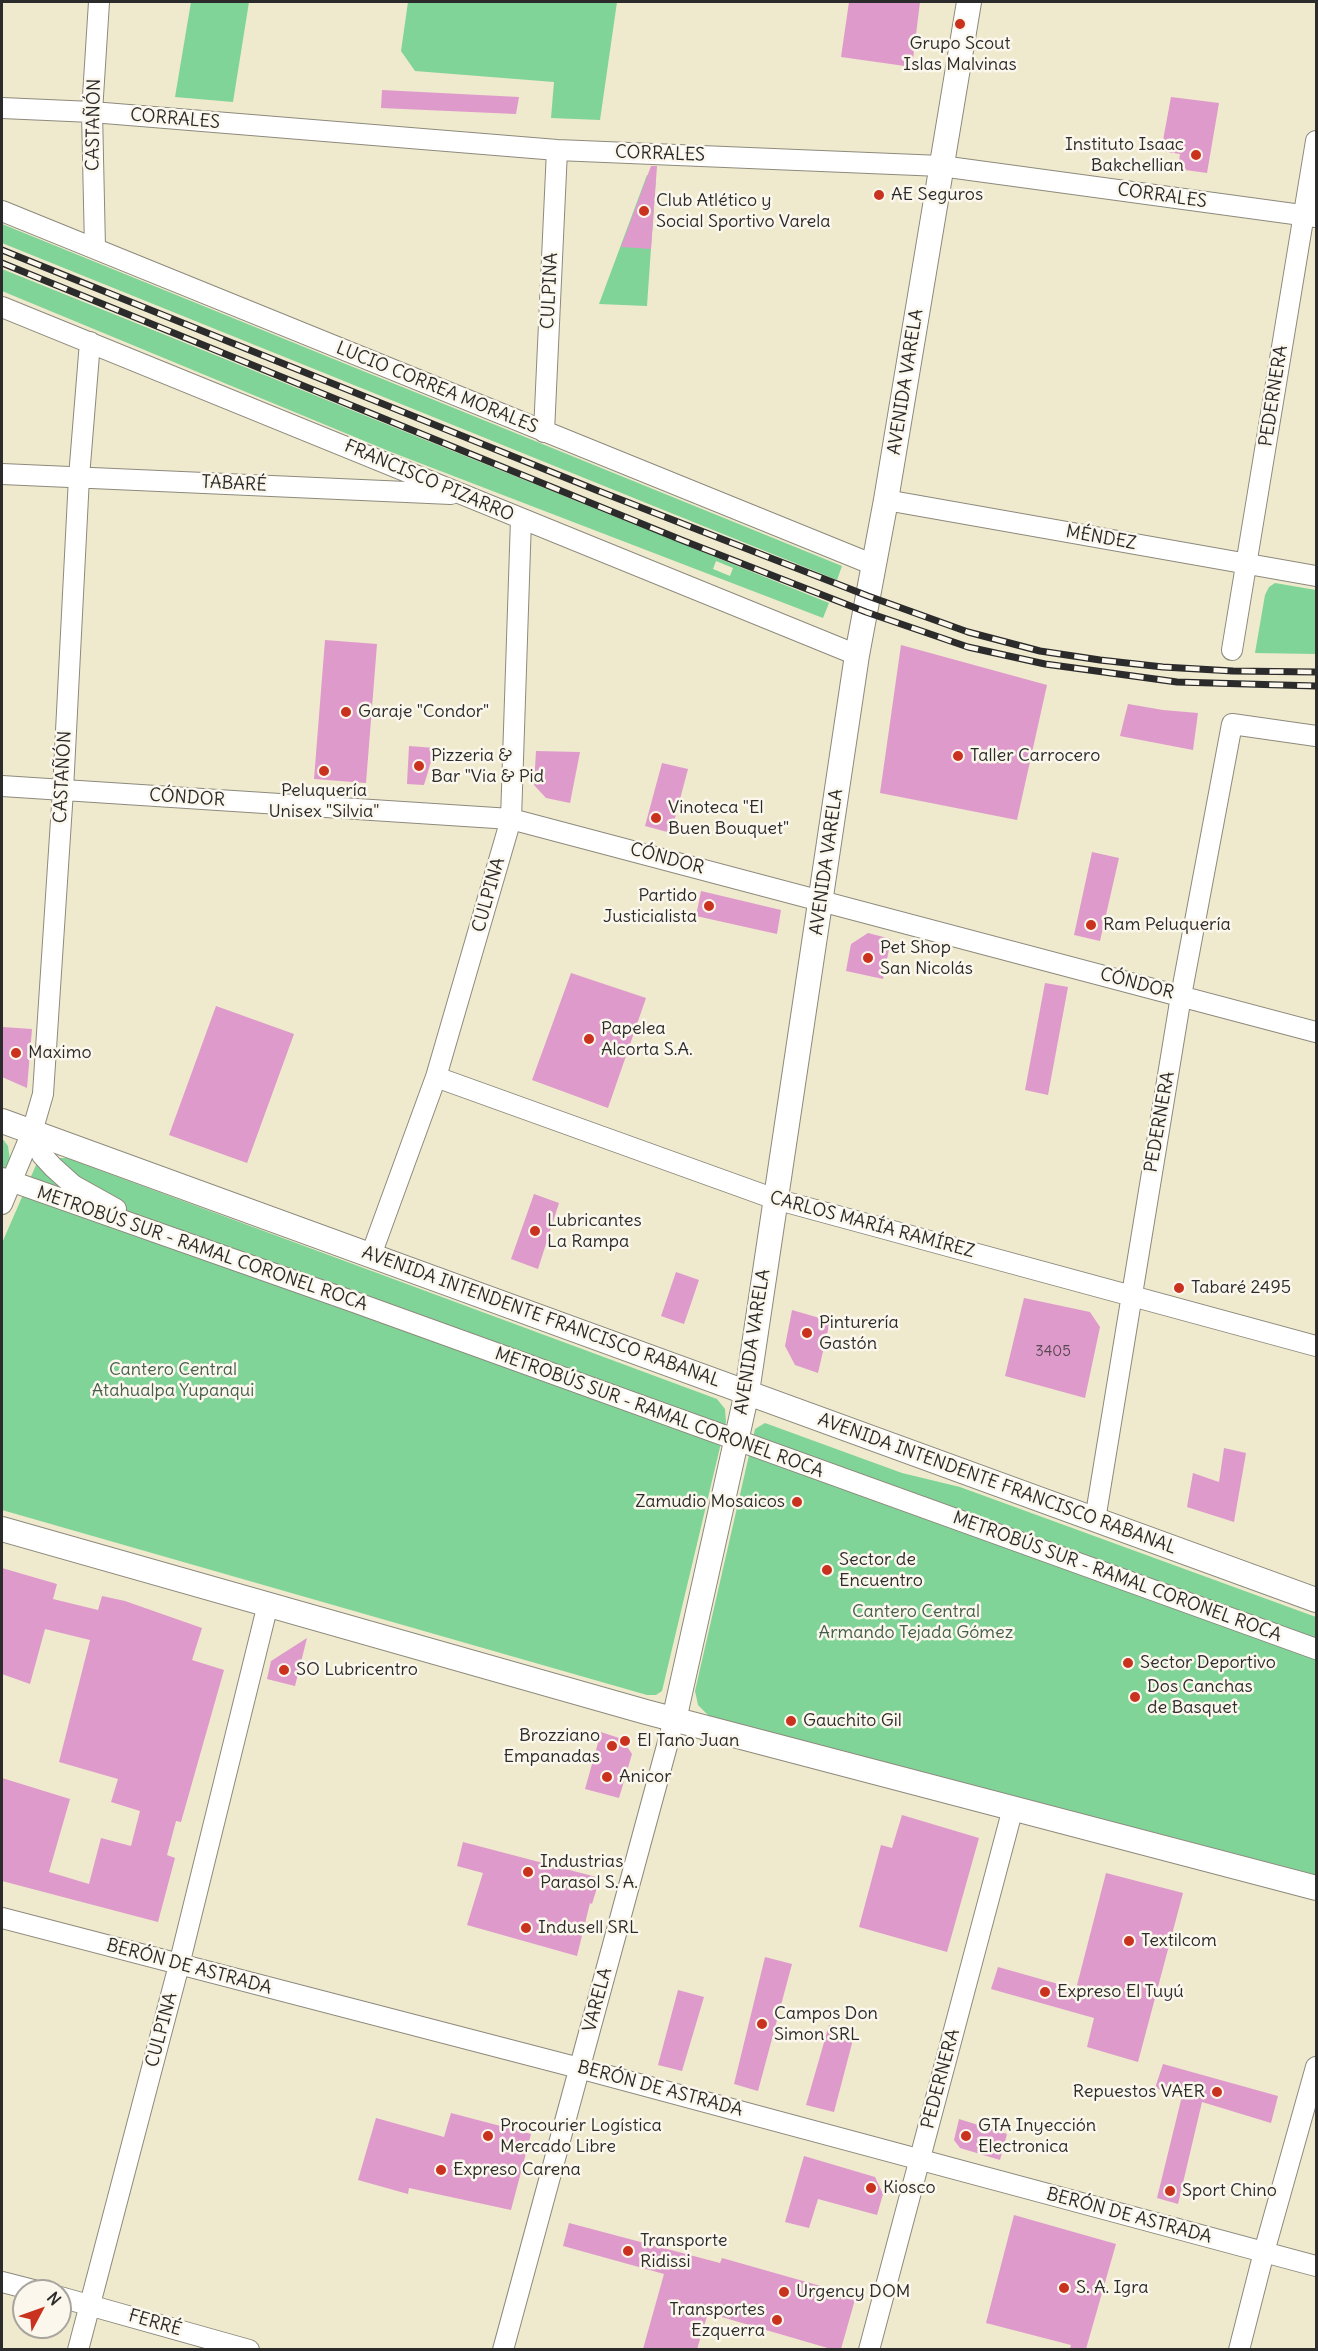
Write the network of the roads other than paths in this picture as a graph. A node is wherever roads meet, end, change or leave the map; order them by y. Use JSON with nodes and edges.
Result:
{"nodes":[{"id":1,"x":99,"y":2,"type":"edge"},
{"id":2,"x":969,"y":2,"type":"edge"},
{"id":3,"x":2,"y":108,"type":"edge"},
{"id":4,"x":92,"y":112,"type":"junction"},
{"id":5,"x":1317,"y":141,"type":"edge"},
{"id":6,"x":557,"y":150,"type":"junction"},
{"id":7,"x":941,"y":166,"type":"junction"},
{"id":8,"x":2,"y":211,"type":"edge"},
{"id":9,"x":1310,"y":216,"type":"edge"},
{"id":10,"x":95,"y":248,"type":"junction"},
{"id":11,"x":2,"y":307,"type":"edge"},
{"id":12,"x":90,"y":342,"type":"junction"},
{"id":13,"x":544,"y":432,"type":"junction"},
{"id":14,"x":2,"y":474,"type":"edge"},
{"id":15,"x":78,"y":477,"type":"junction"},
{"id":16,"x":466,"y":495,"type":"junction"},
{"id":17,"x":886,"y":500,"type":"junction"},
{"id":18,"x":521,"y":519,"type":"junction"},
{"id":19,"x":1248,"y":564,"type":"junction"},
{"id":20,"x":874,"y":565,"type":"junction"},
{"id":21,"x":1317,"y":576,"type":"edge"},
{"id":22,"x":1232,"y":650,"type":"dead end"},
{"id":23,"x":857,"y":655,"type":"junction"},
{"id":24,"x":1317,"y":736,"type":"edge"},
{"id":25,"x":2,"y":786,"type":"edge"},
{"id":26,"x":63,"y":790,"type":"junction"},
{"id":27,"x":511,"y":819,"type":"junction"},
{"id":28,"x":821,"y":900,"type":"junction"},
{"id":29,"x":1181,"y":996,"type":"junction"},
{"id":30,"x":1317,"y":1032,"type":"edge"},
{"id":31,"x":436,"y":1077,"type":"junction"},
{"id":32,"x":2,"y":1121,"type":"edge"},
{"id":33,"x":32,"y":1132,"type":"junction"},
{"id":34,"x":6,"y":1180,"type":"edge"},
{"id":35,"x":776,"y":1199,"type":"junction"},
{"id":36,"x":2,"y":1204,"type":"edge"},
{"id":37,"x":156,"y":1232,"type":"junction"},
{"id":38,"x":371,"y":1255,"type":"junction"},
{"id":39,"x":1131,"y":1296,"type":"junction"},
{"id":40,"x":1317,"y":1347,"type":"edge"},
{"id":41,"x":747,"y":1392,"type":"junction"},
{"id":42,"x":736,"y":1440,"type":"junction"},
{"id":43,"x":1095,"y":1521,"type":"junction"},
{"id":44,"x":2,"y":1529,"type":"edge"},
{"id":45,"x":1317,"y":1600,"type":"edge"},
{"id":46,"x":268,"y":1604,"type":"junction"},
{"id":47,"x":1317,"y":1650,"type":"edge"},
{"id":48,"x":674,"y":1720,"type":"junction"},
{"id":49,"x":1013,"y":1808,"type":"junction"},
{"id":50,"x":1317,"y":1888,"type":"edge"},
{"id":51,"x":2,"y":1918,"type":"edge"},
{"id":52,"x":179,"y":1965,"type":"junction"},
{"id":53,"x":1317,"y":2067,"type":"edge"},
{"id":54,"x":579,"y":2068,"type":"junction"},
{"id":55,"x":920,"y":2160,"type":"junction"},
{"id":56,"x":1264,"y":2252,"type":"junction"},
{"id":57,"x":1317,"y":2266,"type":"edge"},
{"id":58,"x":72,"y":2300,"type":"edge"},
{"id":59,"x":89,"y":2305,"type":"junction"},
{"id":60,"x":78,"y":2349,"type":"edge"},
{"id":61,"x":249,"y":2349,"type":"edge"},
{"id":62,"x":503,"y":2349,"type":"edge"},
{"id":63,"x":868,"y":2349,"type":"edge"},
{"id":64,"x":1239,"y":2349,"type":"edge"}],
"edges":[{"from":1,"to":4,"type":"street","name":"CASTAÑÓN"},
{"from":2,"to":7,"type":"main road","name":"AVENIDA VARELA"},
{"from":3,"to":4,"type":"street","name":"CORRALES"},
{"from":4,"to":6,"type":"street","name":"CORRALES"},
{"from":4,"to":10,"type":"street","name":"CASTAÑÓN"},
{"from":5,"to":9,"type":"street","name":"PEDERNERA"},
{"from":6,"to":7,"type":"street","name":"CORRALES"},
{"from":6,"to":13,"type":"street","name":"CULPINA"},
{"from":7,"to":9,"type":"street","name":"CORRALES"},
{"from":7,"to":17,"type":"main road","name":"AVENIDA VARELA"},
{"from":8,"to":10,"type":"street","name":"LUCIO CORREA MORALES"},
{"from":9,"to":19,"type":"street","name":"PEDERNERA"},
{"from":10,"to":13,"type":"street","name":"LUCIO CORREA MORALES"},
{"from":11,"to":12,"type":"street","name":"FRANCISCO PIZARRO"},
{"from":12,"to":15,"type":"street","name":"CASTAÑÓN"},
{"from":12,"to":16,"type":"street","name":"FRANCISCO PIZARRO"},
{"from":13,"to":20,"type":"street","name":"LUCIO CORREA MORALES"},
{"from":14,"to":15,"type":"street","name":"TABARÉ"},
{"from":15,"to":16,"type":"street","name":"TABARÉ"},
{"from":15,"to":26,"type":"street","name":"CASTAÑÓN"},
{"from":16,"to":18,"type":"street","name":"FRANCISCO PIZARRO"},
{"from":17,"to":19,"type":"street","name":"MÉNDEZ"},
{"from":17,"to":20,"type":"main road","name":"AVENIDA VARELA"},
{"from":18,"to":23,"type":"street","name":"FRANCISCO PIZARRO"},
{"from":18,"to":27,"type":"street","name":"CULPINA"},
{"from":19,"to":21,"type":"street","name":"MÉNDEZ"},
{"from":19,"to":22,"type":"street","name":"PEDERNERA"},
{"from":20,"to":23,"type":"main road","name":"AVENIDA VARELA"},
{"from":23,"to":28,"type":"main road","name":"AVENIDA VARELA"},
{"from":24,"to":29,"type":"street","name":"PEDERNERA"},
{"from":25,"to":26,"type":"street","name":"CÓNDOR"},
{"from":26,"to":27,"type":"street","name":"CÓNDOR"},
{"from":26,"to":33,"type":"street","name":"CASTAÑÓN"},
{"from":27,"to":28,"type":"street","name":"CÓNDOR"},
{"from":27,"to":31,"type":"street","name":"CULPINA"},
{"from":28,"to":29,"type":"street","name":"CÓNDOR"},
{"from":28,"to":35,"type":"main road","name":"AVENIDA VARELA"},
{"from":29,"to":30,"type":"street","name":"CÓNDOR"},
{"from":29,"to":39,"type":"street","name":"PEDERNERA"},
{"from":31,"to":35,"type":"street","name":"CARLOS MARÍA RAMÍREZ"},
{"from":31,"to":38,"type":"street","name":"CULPINA"},
{"from":32,"to":33,"type":"main road","name":"AVENIDA INTENDENTE FRANCISCO RABANAL"},
{"from":33,"to":34,"type":"street","name":"CASTAÑÓN"},
{"from":33,"to":37,"type":"street"},
{"from":33,"to":38,"type":"main road","name":"AVENIDA INTENDENTE FRANCISCO RABANAL"},
{"from":34,"to":36,"type":"street","name":"CASTAÑÓN"},
{"from":34,"to":37,"type":"street","name":"METROBÚS SUR - RAMAL CORONEL ROCA"},
{"from":35,"to":39,"type":"street","name":"CARLOS MARÍA RAMÍREZ"},
{"from":35,"to":41,"type":"main road","name":"AVENIDA VARELA"},
{"from":37,"to":42,"type":"street","name":"METROBÚS SUR - RAMAL CORONEL ROCA"},
{"from":38,"to":41,"type":"main road","name":"AVENIDA INTENDENTE FRANCISCO RABANAL"},
{"from":39,"to":40,"type":"street","name":"CARLOS MARÍA RAMÍREZ"},
{"from":39,"to":43,"type":"street","name":"PEDERNERA"},
{"from":41,"to":42,"type":"main road","name":"AVENIDA VARELA"},
{"from":41,"to":43,"type":"main road","name":"AVENIDA INTENDENTE FRANCISCO RABANAL"},
{"from":42,"to":47,"type":"street","name":"METROBÚS SUR - RAMAL CORONEL ROCA"},
{"from":42,"to":48,"type":"main road","name":"AVENIDA VARELA"},
{"from":43,"to":45,"type":"main road","name":"AVENIDA INTENDENTE FRANCISCO RABANAL"},
{"from":44,"to":46,"type":"main road"},
{"from":46,"to":48,"type":"main road"},
{"from":46,"to":52,"type":"street","name":"CULPINA"},
{"from":48,"to":49,"type":"main road"},
{"from":48,"to":54,"type":"street","name":"VARELA"},
{"from":49,"to":50,"type":"main road"},
{"from":49,"to":55,"type":"street","name":"PEDERNERA"},
{"from":51,"to":52,"type":"street","name":"BERÓN DE ASTRADA"},
{"from":52,"to":54,"type":"street","name":"BERÓN DE ASTRADA"},
{"from":52,"to":59,"type":"street","name":"CULPINA"},
{"from":53,"to":56,"type":"street"},
{"from":54,"to":55,"type":"street","name":"BERÓN DE ASTRADA"},
{"from":54,"to":62,"type":"street","name":"VARELA"},
{"from":55,"to":56,"type":"street","name":"BERÓN DE ASTRADA"},
{"from":55,"to":63,"type":"street","name":"PEDERNERA"},
{"from":56,"to":57,"type":"street","name":"BERÓN DE ASTRADA"},
{"from":56,"to":64,"type":"street"},
{"from":58,"to":59,"type":"street","name":"FERRÉ"},
{"from":59,"to":60,"type":"street","name":"CULPINA"},
{"from":59,"to":61,"type":"street","name":"FERRÉ"}]}
